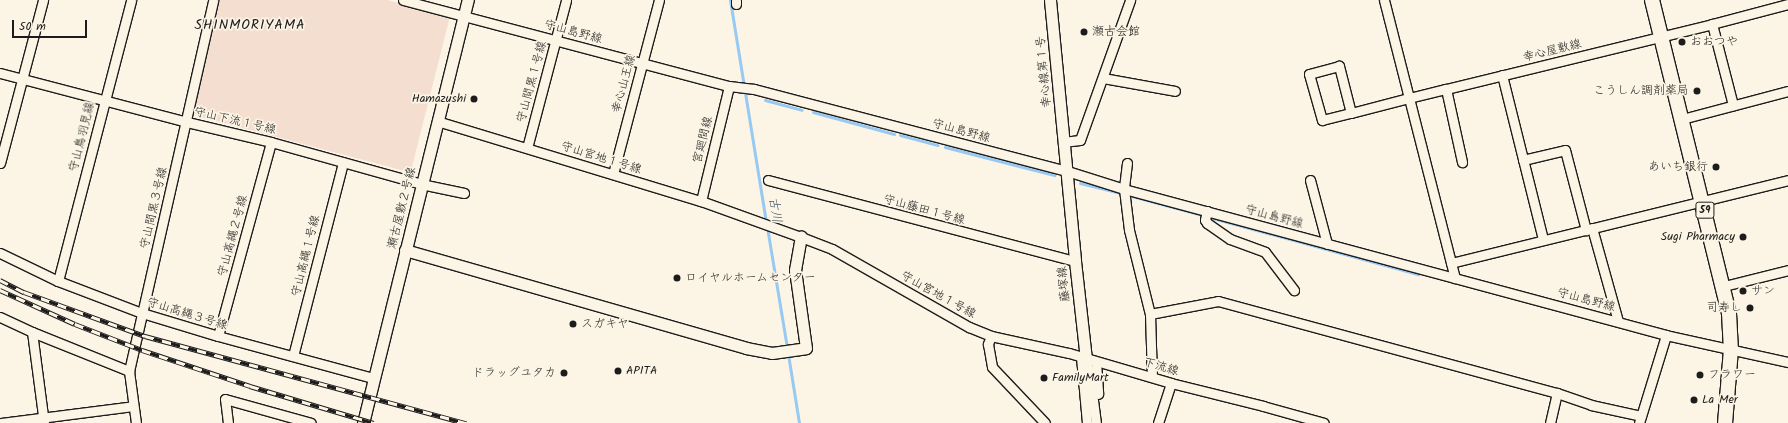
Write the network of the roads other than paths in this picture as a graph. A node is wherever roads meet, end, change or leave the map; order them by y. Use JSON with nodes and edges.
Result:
{"nodes":[{"id":1,"x":43,"y":0,"type":"edge"},
{"id":2,"x":131,"y":0,"type":"edge"},
{"id":3,"x":213,"y":0,"type":"edge"},
{"id":4,"x":403,"y":0,"type":"edge"},
{"id":5,"x":468,"y":0,"type":"edge"},
{"id":6,"x":566,"y":0,"type":"edge"},
{"id":7,"x":659,"y":0,"type":"edge"},
{"id":8,"x":1050,"y":0,"type":"edge"},
{"id":9,"x":1130,"y":0,"type":"edge"},
{"id":10,"x":1384,"y":0,"type":"edge"},
{"id":11,"x":1652,"y":0,"type":"edge"},
{"id":12,"x":1788,"y":4,"type":"edge"},
{"id":13,"x":464,"y":16,"type":"junction"},
{"id":14,"x":1712,"y":24,"type":"junction"},
{"id":15,"x":1661,"y":36,"type":"junction"},
{"id":16,"x":556,"y":40,"type":"junction"},
{"id":17,"x":642,"y":63,"type":"junction"},
{"id":18,"x":0,"y":73,"type":"edge"},
{"id":19,"x":1502,"y":76,"type":"junction"},
{"id":20,"x":1103,"y":78,"type":"junction"},
{"id":21,"x":22,"y":79,"type":"junction"},
{"id":22,"x":733,"y":86,"type":"junction"},
{"id":23,"x":1446,"y":90,"type":"junction"},
{"id":24,"x":1175,"y":91,"type":"dead end"},
{"id":25,"x":1788,"y":91,"type":"edge"},
{"id":26,"x":1409,"y":98,"type":"junction"},
{"id":27,"x":104,"y":100,"type":"junction"},
{"id":28,"x":1733,"y":105,"type":"junction"},
{"id":29,"x":1351,"y":113,"type":"junction"},
{"id":30,"x":1682,"y":119,"type":"junction"},
{"id":31,"x":437,"y":121,"type":"junction"},
{"id":32,"x":187,"y":122,"type":"junction"},
{"id":33,"x":271,"y":142,"type":"junction"},
{"id":34,"x":1063,"y":142,"type":"junction"},
{"id":35,"x":527,"y":148,"type":"junction"},
{"id":36,"x":1523,"y":160,"type":"junction"},
{"id":37,"x":343,"y":162,"type":"junction"},
{"id":38,"x":1462,"y":162,"type":"dead end"},
{"id":39,"x":0,"y":163,"type":"edge"},
{"id":40,"x":1127,"y":163,"type":"dead end"},
{"id":41,"x":1066,"y":171,"type":"junction"},
{"id":42,"x":613,"y":174,"type":"junction"},
{"id":43,"x":768,"y":180,"type":"dead end"},
{"id":44,"x":1310,"y":180,"type":"dead end"},
{"id":45,"x":1788,"y":180,"type":"edge"},
{"id":46,"x":422,"y":184,"type":"junction"},
{"id":47,"x":1124,"y":189,"type":"junction"},
{"id":48,"x":464,"y":193,"type":"dead end"},
{"id":49,"x":701,"y":201,"type":"junction"},
{"id":50,"x":1703,"y":201,"type":"junction"},
{"id":51,"x":1207,"y":211,"type":"junction"},
{"id":52,"x":1589,"y":229,"type":"junction"},
{"id":53,"x":801,"y":237,"type":"junction"},
{"id":54,"x":1543,"y":240,"type":"junction"},
{"id":55,"x":1327,"y":244,"type":"junction"},
{"id":56,"x":405,"y":250,"type":"junction"},
{"id":57,"x":0,"y":253,"type":"edge"},
{"id":58,"x":1075,"y":261,"type":"junction"},
{"id":59,"x":1451,"y":263,"type":"junction"},
{"id":60,"x":1788,"y":270,"type":"edge"},
{"id":61,"x":1455,"y":278,"type":"junction"},
{"id":62,"x":58,"y":281,"type":"junction"},
{"id":63,"x":1724,"y":286,"type":"junction"},
{"id":64,"x":1294,"y":290,"type":"dead end"},
{"id":65,"x":142,"y":313,"type":"junction"},
{"id":66,"x":1150,"y":314,"type":"junction"},
{"id":67,"x":0,"y":316,"type":"edge"},
{"id":68,"x":1618,"y":321,"type":"junction"},
{"id":69,"x":32,"y":332,"type":"junction"},
{"id":70,"x":1666,"y":335,"type":"junction"},
{"id":71,"x":218,"y":336,"type":"junction"},
{"id":72,"x":991,"y":336,"type":"junction"},
{"id":73,"x":1731,"y":349,"type":"junction"},
{"id":74,"x":293,"y":356,"type":"junction"},
{"id":75,"x":1788,"y":356,"type":"edge"},
{"id":76,"x":1087,"y":359,"type":"junction"},
{"id":77,"x":1776,"y":359,"type":"junction"},
{"id":78,"x":1788,"y":362,"type":"edge"},
{"id":79,"x":129,"y":371,"type":"junction"},
{"id":80,"x":1152,"y":377,"type":"junction"},
{"id":81,"x":373,"y":378,"type":"junction"},
{"id":82,"x":1171,"y":383,"type":"junction"},
{"id":83,"x":1557,"y":393,"type":"junction"},
{"id":84,"x":133,"y":406,"type":"junction"},
{"id":85,"x":43,"y":420,"type":"edge"},
{"id":86,"x":1640,"y":420,"type":"edge"},
{"id":87,"x":1,"y":423,"type":"edge"},
{"id":88,"x":136,"y":423,"type":"edge"},
{"id":89,"x":228,"y":423,"type":"edge"},
{"id":90,"x":311,"y":423,"type":"edge"},
{"id":91,"x":363,"y":423,"type":"edge"},
{"id":92,"x":1045,"y":423,"type":"edge"},
{"id":93,"x":1087,"y":423,"type":"edge"},
{"id":94,"x":1096,"y":423,"type":"edge"},
{"id":95,"x":1101,"y":423,"type":"edge"},
{"id":96,"x":1158,"y":423,"type":"edge"},
{"id":97,"x":1324,"y":423,"type":"edge"},
{"id":98,"x":1550,"y":423,"type":"edge"},
{"id":99,"x":1725,"y":423,"type":"edge"}],
"edges":[{"from":1,"to":21,"type":"street"},
{"from":2,"to":27,"type":"street","name":"守山鳥羽見線"},
{"from":3,"to":32,"type":"street","name":"守山間黒３号線"},
{"from":4,"to":13,"type":"street","name":"守山島野線"},
{"from":5,"to":13,"type":"street","name":"瀬古屋敷２号線"},
{"from":6,"to":16,"type":"street","name":"守山間黒１号線"},
{"from":7,"to":17,"type":"street","name":"幸心山王線"},
{"from":8,"to":34,"type":"street","name":"幸心線第１号"},
{"from":9,"to":20,"type":"street"},
{"from":10,"to":26,"type":"street"},
{"from":11,"to":15,"type":"main road","number":"59"},
{"from":12,"to":14,"type":"street","name":"幸心屋敷線"},
{"from":13,"to":16,"type":"street","name":"守山島野線"},
{"from":13,"to":31,"type":"street","name":"瀬古屋敷２号線"},
{"from":14,"to":15,"type":"street","name":"幸心屋敷線"},
{"from":14,"to":28,"type":"street"},
{"from":15,"to":19,"type":"street","name":"幸心屋敷線"},
{"from":15,"to":30,"type":"main road","number":"59"},
{"from":16,"to":17,"type":"street","name":"守山島野線"},
{"from":16,"to":35,"type":"street","name":"守山間黒１号線"},
{"from":17,"to":22,"type":"street","name":"守山島野線"},
{"from":17,"to":42,"type":"street","name":"幸心山王線"},
{"from":18,"to":21,"type":"street","name":"守山下流１号線"},
{"from":19,"to":23,"type":"street","name":"幸心屋敷線"},
{"from":19,"to":36,"type":"street"},
{"from":20,"to":24,"type":"street"},
{"from":20,"to":34,"type":"street"},
{"from":21,"to":27,"type":"street","name":"守山下流１号線"},
{"from":21,"to":39,"type":"street"},
{"from":22,"to":41,"type":"street","name":"守山島野線"},
{"from":22,"to":49,"type":"street","name":"宮廻間線"},
{"from":23,"to":26,"type":"street","name":"幸心屋敷線"},
{"from":23,"to":38,"type":"street"},
{"from":25,"to":28,"type":"street"},
{"from":26,"to":29,"type":"street","name":"幸心屋敷線"},
{"from":26,"to":59,"type":"street"},
{"from":27,"to":32,"type":"street","name":"守山下流１号線"},
{"from":27,"to":62,"type":"street","name":"守山鳥羽見線"},
{"from":28,"to":30,"type":"street"},
{"from":29,"to":29,"type":"street","name":"幸心屋敷線"},
{"from":30,"to":50,"type":"main road","number":"59"},
{"from":31,"to":35,"type":"street","name":"守山宮地１号線"},
{"from":31,"to":46,"type":"street","name":"瀬古屋敷２号線"},
{"from":32,"to":33,"type":"street","name":"守山下流１号線"},
{"from":32,"to":65,"type":"street","name":"守山間黒３号線"},
{"from":33,"to":37,"type":"street","name":"守山下流１号線"},
{"from":33,"to":71,"type":"street","name":"守山高縄２号線"},
{"from":34,"to":41,"type":"street","name":"藤塚線"},
{"from":35,"to":42,"type":"street","name":"守山宮地１号線"},
{"from":36,"to":52,"type":"street"},
{"from":36,"to":54,"type":"street"},
{"from":37,"to":46,"type":"street","name":"守山下流１号線"},
{"from":37,"to":74,"type":"street","name":"守山高縄１号線"},
{"from":40,"to":47,"type":"street"},
{"from":41,"to":47,"type":"street","name":"守山島野線"},
{"from":41,"to":58,"type":"street","name":"藤塚線"},
{"from":42,"to":49,"type":"street","name":"守山宮地１号線"},
{"from":43,"to":58,"type":"street","name":"守山藤田１号線"},
{"from":44,"to":55,"type":"street"},
{"from":45,"to":50,"type":"street"},
{"from":46,"to":48,"type":"street","name":"守山下流１号線"},
{"from":46,"to":56,"type":"street","name":"瀬古屋敷２号線"},
{"from":47,"to":51,"type":"street","name":"守山島野線"},
{"from":47,"to":66,"type":"street"},
{"from":49,"to":53,"type":"street","name":"守山宮地１号線"},
{"from":50,"to":52,"type":"street"},
{"from":50,"to":63,"type":"main road","number":"59"},
{"from":51,"to":55,"type":"street","name":"守山島野線"},
{"from":51,"to":64,"type":"street"},
{"from":52,"to":54,"type":"street"},
{"from":52,"to":68,"type":"street"},
{"from":53,"to":56,"type":"street"},
{"from":53,"to":72,"type":"street","name":"守山宮地１号線"},
{"from":54,"to":59,"type":"street"},
{"from":55,"to":61,"type":"street","name":"守山島野線"},
{"from":56,"to":81,"type":"street","name":"瀬古屋敷２号線"},
{"from":57,"to":62,"type":"street","name":"守山高縄３号線"},
{"from":58,"to":76,"type":"street","name":"藤塚線"},
{"from":59,"to":61,"type":"street"},
{"from":60,"to":63,"type":"street"},
{"from":61,"to":68,"type":"street","name":"守山島野線"},
{"from":62,"to":65,"type":"street","name":"守山高縄３号線"},
{"from":63,"to":73,"type":"main road","number":"59"},
{"from":65,"to":71,"type":"street","name":"守山高縄３号線"},
{"from":65,"to":79,"type":"street","name":"守山間黒３号線"},
{"from":66,"to":80,"type":"street"},
{"from":66,"to":83,"type":"street"},
{"from":67,"to":69,"type":"street"},
{"from":68,"to":70,"type":"street","name":"守山島野線"},
{"from":69,"to":79,"type":"street"},
{"from":69,"to":85,"type":"street"},
{"from":70,"to":73,"type":"street","name":"守山島野線"},
{"from":70,"to":86,"type":"street"},
{"from":71,"to":74,"type":"street","name":"守山高縄３号線"},
{"from":72,"to":76,"type":"street","name":"下流線"},
{"from":72,"to":92,"type":"street"},
{"from":73,"to":77,"type":"street","name":"守山島野線"},
{"from":73,"to":99,"type":"main road","number":"59"},
{"from":74,"to":81,"type":"street","name":"守山高縄３号線"},
{"from":75,"to":77,"type":"street"},
{"from":76,"to":80,"type":"street","name":"下流線"},
{"from":76,"to":93,"type":"street"},
{"from":76,"to":94,"type":"street","name":"藤塚線"},
{"from":76,"to":95,"type":"street"},
{"from":77,"to":78,"type":"street","name":"守山島野線"},
{"from":79,"to":84,"type":"street","name":"守山間黒３号線"},
{"from":80,"to":82,"type":"street","name":"下流線"},
{"from":81,"to":91,"type":"street","name":"瀬古屋敷２号線"},
{"from":82,"to":96,"type":"street"},
{"from":82,"to":97,"type":"street","name":"下流線"},
{"from":83,"to":86,"type":"street"},
{"from":83,"to":98,"type":"street"},
{"from":84,"to":85,"type":"street"},
{"from":84,"to":88,"type":"street","name":"守山間黒３号線"},
{"from":85,"to":87,"type":"street"},
{"from":89,"to":90,"type":"street"}]}
